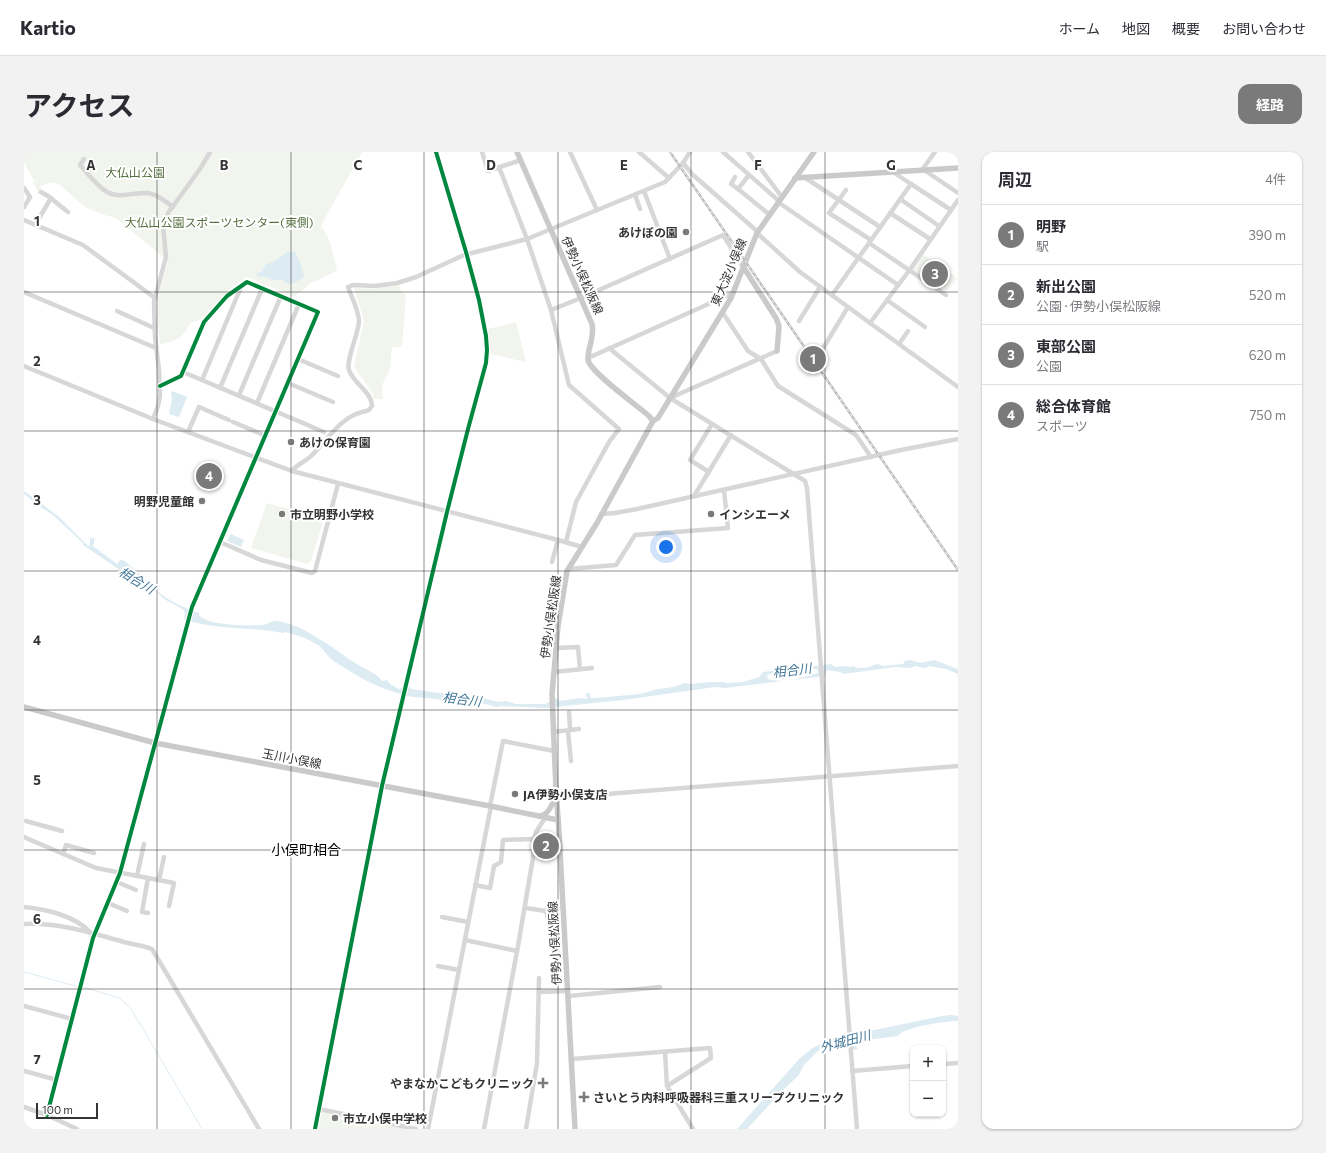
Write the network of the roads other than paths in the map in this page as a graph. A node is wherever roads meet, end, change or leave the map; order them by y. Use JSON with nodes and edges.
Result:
{"nodes":[{"id":1,"x":210,"y":152,"type":"edge"},
{"id":2,"x":436,"y":152,"type":"edge"},
{"id":3,"x":482,"y":152,"type":"edge"},
{"id":4,"x":517,"y":152,"type":"edge"},
{"id":5,"x":570,"y":152,"type":"edge"},
{"id":6,"x":639,"y":152,"type":"edge"},
{"id":7,"x":649,"y":152,"type":"edge"},
{"id":8,"x":690,"y":152,"type":"edge"},
{"id":9,"x":723,"y":152,"type":"edge"},
{"id":10,"x":748,"y":152,"type":"edge"},
{"id":11,"x":814,"y":152,"type":"edge"},
{"id":12,"x":935,"y":152,"type":"edge"},
{"id":13,"x":645,"y":157,"type":"junction"},
{"id":14,"x":84,"y":159,"type":"dead end"},
{"id":15,"x":521,"y":160,"type":"junction"},
{"id":16,"x":683,"y":163,"type":"junction"},
{"id":17,"x":499,"y":167,"type":"junction"},
{"id":18,"x":923,"y":170,"type":"junction"},
{"id":19,"x":957,"y":170,"type":"edge"},
{"id":20,"x":893,"y":172,"type":"junction"},
{"id":21,"x":749,"y":175,"type":"junction"},
{"id":22,"x":735,"y":177,"type":"dead end"},
{"id":23,"x":804,"y":177,"type":"junction"},
{"id":24,"x":669,"y":178,"type":"junction"},
{"id":25,"x":795,"y":178,"type":"junction"},
{"id":26,"x":911,"y":184,"type":"junction"},
{"id":27,"x":24,"y":188,"type":"edge"},
{"id":28,"x":738,"y":189,"type":"junction"},
{"id":29,"x":846,"y":190,"type":"dead end"},
{"id":30,"x":644,"y":191,"type":"junction"},
{"id":31,"x":41,"y":192,"type":"dead end"},
{"id":32,"x":958,"y":193,"type":"edge"},
{"id":33,"x":635,"y":195,"type":"junction"},
{"id":34,"x":51,"y":198,"type":"junction"},
{"id":35,"x":900,"y":199,"type":"junction"},
{"id":36,"x":780,"y":200,"type":"junction"},
{"id":37,"x":838,"y":200,"type":"junction"},
{"id":38,"x":958,"y":200,"type":"edge"},
{"id":39,"x":172,"y":206,"type":"junction"},
{"id":40,"x":24,"y":207,"type":"edge"},
{"id":41,"x":597,"y":210,"type":"junction"},
{"id":42,"x":640,"y":210,"type":"dead end"},
{"id":43,"x":951,"y":210,"type":"junction"},
{"id":44,"x":68,"y":212,"type":"dead end"},
{"id":45,"x":890,"y":213,"type":"junction"},
{"id":46,"x":770,"y":215,"type":"junction"},
{"id":47,"x":24,"y":220,"type":"edge"},
{"id":48,"x":35,"y":225,"type":"junction"},
{"id":49,"x":939,"y":226,"type":"junction"},
{"id":50,"x":880,"y":227,"type":"junction"},
{"id":51,"x":551,"y":229,"type":"junction"},
{"id":52,"x":757,"y":232,"type":"junction"},
{"id":53,"x":527,"y":239,"type":"junction"},
{"id":54,"x":930,"y":240,"type":"junction"},
{"id":55,"x":870,"y":241,"type":"junction"},
{"id":56,"x":467,"y":254,"type":"junction"},
{"id":57,"x":859,"y":257,"type":"junction"},
{"id":58,"x":670,"y":259,"type":"junction"},
{"id":59,"x":744,"y":268,"type":"junction"},
{"id":60,"x":909,"y":269,"type":"junction"},
{"id":61,"x":242,"y":285,"type":"junction"},
{"id":62,"x":898,"y":285,"type":"junction"},
{"id":63,"x":820,"y":287,"type":"junction"},
{"id":64,"x":262,"y":288,"type":"junction"},
{"id":65,"x":24,"y":292,"type":"edge"},
{"id":66,"x":733,"y":294,"type":"junction"},
{"id":67,"x":832,"y":295,"type":"junction"},
{"id":68,"x":946,"y":295,"type":"dead end"},
{"id":69,"x":281,"y":296,"type":"junction"},
{"id":70,"x":155,"y":298,"type":"junction"},
{"id":71,"x":581,"y":298,"type":"junction"},
{"id":72,"x":887,"y":300,"type":"junction"},
{"id":73,"x":299,"y":304,"type":"junction"},
{"id":74,"x":848,"y":307,"type":"junction"},
{"id":75,"x":551,"y":310,"type":"junction"},
{"id":76,"x":117,"y":311,"type":"dead end"},
{"id":77,"x":723,"y":313,"type":"junction"},
{"id":78,"x":799,"y":321,"type":"dead end"},
{"id":79,"x":870,"y":323,"type":"junction"},
{"id":80,"x":925,"y":326,"type":"dead end"},
{"id":81,"x":154,"y":328,"type":"junction"},
{"id":82,"x":908,"y":331,"type":"dead end"},
{"id":83,"x":899,"y":344,"type":"junction"},
{"id":84,"x":156,"y":348,"type":"junction"},
{"id":85,"x":609,"y":348,"type":"junction"},
{"id":86,"x":822,"y":350,"type":"dead end"},
{"id":87,"x":777,"y":351,"type":"joint"},
{"id":88,"x":588,"y":358,"type":"junction"},
{"id":89,"x":298,"y":359,"type":"junction"},
{"id":90,"x":761,"y":359,"type":"junction"},
{"id":91,"x":24,"y":366,"type":"edge"},
{"id":92,"x":183,"y":372,"type":"junction"},
{"id":93,"x":338,"y":376,"type":"dead end"},
{"id":94,"x":202,"y":380,"type":"junction"},
{"id":95,"x":288,"y":383,"type":"junction"},
{"id":96,"x":160,"y":386,"type":"junction"},
{"id":97,"x":958,"y":387,"type":"edge"},
{"id":98,"x":220,"y":388,"type":"junction"},
{"id":99,"x":239,"y":395,"type":"junction"},
{"id":100,"x":670,"y":398,"type":"junction"},
{"id":101,"x":333,"y":402,"type":"dead end"},
{"id":102,"x":257,"y":403,"type":"junction"},
{"id":103,"x":276,"y":411,"type":"junction"},
{"id":104,"x":153,"y":419,"type":"junction"},
{"id":105,"x":653,"y":421,"type":"junction"},
{"id":106,"x":712,"y":424,"type":"junction"},
{"id":107,"x":188,"y":432,"type":"junction"},
{"id":108,"x":324,"y":432,"type":"dead end"},
{"id":109,"x":731,"y":435,"type":"junction"},
{"id":110,"x":266,"y":436,"type":"junction"},
{"id":111,"x":958,"y":438,"type":"edge"},
{"id":112,"x":871,"y":457,"type":"junction"},
{"id":113,"x":256,"y":458,"type":"junction"},
{"id":114,"x":292,"y":471,"type":"junction"},
{"id":115,"x":709,"y":472,"type":"junction"},
{"id":116,"x":795,"y":474,"type":"junction"},
{"id":117,"x":338,"y":484,"type":"junction"},
{"id":118,"x":724,"y":490,"type":"junction"},
{"id":119,"x":694,"y":496,"type":"junction"},
{"id":120,"x":447,"y":512,"type":"junction"},
{"id":121,"x":602,"y":514,"type":"junction"},
{"id":122,"x":558,"y":540,"type":"junction"},
{"id":123,"x":220,"y":542,"type":"junction"},
{"id":124,"x":566,"y":542,"type":"junction"},
{"id":125,"x":582,"y":547,"type":"junction"},
{"id":126,"x":552,"y":562,"type":"dead end"},
{"id":127,"x":568,"y":569,"type":"junction"},
{"id":128,"x":556,"y":648,"type":"junction"},
{"id":129,"x":592,"y":668,"type":"dead end"},
{"id":130,"x":580,"y":669,"type":"junction"},
{"id":131,"x":554,"y":672,"type":"junction"},
{"id":132,"x":24,"y":707,"type":"edge"},
{"id":133,"x":568,"y":712,"type":"dead end"},
{"id":134,"x":579,"y":729,"type":"dead end"},
{"id":135,"x":569,"y":731,"type":"junction"},
{"id":136,"x":554,"y":732,"type":"junction"},
{"id":137,"x":156,"y":743,"type":"junction"},
{"id":138,"x":554,"y":751,"type":"junction"},
{"id":139,"x":571,"y":761,"type":"dead end"},
{"id":140,"x":958,"y":766,"type":"edge"},
{"id":141,"x":830,"y":777,"type":"junction"},
{"id":142,"x":382,"y":786,"type":"junction"},
{"id":143,"x":556,"y":790,"type":"junction"},
{"id":144,"x":557,"y":798,"type":"junction"},
{"id":145,"x":491,"y":806,"type":"junction"},
{"id":146,"x":538,"y":816,"type":"junction"},
{"id":147,"x":545,"y":818,"type":"junction"},
{"id":148,"x":558,"y":820,"type":"junction"},
{"id":149,"x":26,"y":821,"type":"dead end"},
{"id":150,"x":62,"y":831,"type":"dead end"},
{"id":151,"x":24,"y":837,"type":"edge"},
{"id":152,"x":534,"y":839,"type":"junction"},
{"id":153,"x":144,"y":844,"type":"dead end"},
{"id":154,"x":94,"y":852,"type":"dead end"},
{"id":155,"x":63,"y":854,"type":"junction"},
{"id":156,"x":164,"y":857,"type":"dead end"},
{"id":157,"x":120,"y":873,"type":"junction"},
{"id":158,"x":137,"y":876,"type":"junction"},
{"id":159,"x":148,"y":878,"type":"junction"},
{"id":160,"x":159,"y":880,"type":"junction"},
{"id":161,"x":117,"y":882,"type":"junction"},
{"id":162,"x":475,"y":885,"type":"junction"},
{"id":163,"x":136,"y":890,"type":"dead end"},
{"id":164,"x":108,"y":903,"type":"junction"},
{"id":165,"x":169,"y":906,"type":"dead end"},
{"id":166,"x":24,"y":907,"type":"edge"},
{"id":167,"x":525,"y":908,"type":"junction"},
{"id":168,"x":563,"y":908,"type":"junction"},
{"id":169,"x":127,"y":911,"type":"dead end"},
{"id":170,"x":546,"y":911,"type":"junction"},
{"id":171,"x":148,"y":913,"type":"dead end"},
{"id":172,"x":442,"y":917,"type":"dead end"},
{"id":173,"x":468,"y":922,"type":"junction"},
{"id":174,"x":24,"y":924,"type":"edge"},
{"id":175,"x":93,"y":933,"type":"junction"},
{"id":176,"x":465,"y":940,"type":"junction"},
{"id":177,"x":518,"y":951,"type":"junction"},
{"id":178,"x":565,"y":957,"type":"junction"},
{"id":179,"x":438,"y":966,"type":"dead end"},
{"id":180,"x":459,"y":970,"type":"junction"},
{"id":181,"x":539,"y":978,"type":"dead end"},
{"id":182,"x":660,"y":987,"type":"dead end"},
{"id":183,"x":539,"y":992,"type":"junction"},
{"id":184,"x":568,"y":993,"type":"junction"},
{"id":185,"x":24,"y":1006,"type":"edge"},
{"id":186,"x":72,"y":1019,"type":"junction"},
{"id":187,"x":665,"y":1052,"type":"junction"},
{"id":188,"x":572,"y":1059,"type":"junction"},
{"id":189,"x":958,"y":1063,"type":"edge"},
{"id":190,"x":946,"y":1064,"type":"edge"},
{"id":191,"x":910,"y":1066,"type":"edge"},
{"id":192,"x":24,"y":1071,"type":"edge"},
{"id":193,"x":852,"y":1071,"type":"junction"},
{"id":194,"x":57,"y":1080,"type":"junction"},
{"id":195,"x":667,"y":1086,"type":"junction"},
{"id":196,"x":24,"y":1107,"type":"edge"},
{"id":197,"x":320,"y":1109,"type":"junction"},
{"id":198,"x":47,"y":1115,"type":"junction"},
{"id":199,"x":77,"y":1129,"type":"edge"},
{"id":200,"x":259,"y":1129,"type":"edge"},
{"id":201,"x":316,"y":1129,"type":"edge"},
{"id":202,"x":416,"y":1129,"type":"edge"},
{"id":203,"x":428,"y":1129,"type":"edge"},
{"id":204,"x":484,"y":1129,"type":"edge"},
{"id":205,"x":526,"y":1129,"type":"edge"},
{"id":206,"x":575,"y":1129,"type":"edge"},
{"id":207,"x":693,"y":1129,"type":"edge"},
{"id":208,"x":857,"y":1129,"type":"edge"}],
"edges":[{"from":1,"to":39,"type":"street"},
{"from":2,"to":56,"type":"street"},
{"from":3,"to":17,"type":"street"},
{"from":4,"to":15,"type":"main road","name":"伊勢小俣松阪線"},
{"from":5,"to":41,"type":"street"},
{"from":6,"to":13,"type":"street"},
{"from":7,"to":13,"type":"street"},
{"from":8,"to":16,"type":"street"},
{"from":9,"to":21,"type":"street"},
{"from":10,"to":36,"type":"street"},
{"from":11,"to":25,"type":"main road","name":"東大淀小俣線"},
{"from":12,"to":18,"type":"street"},
{"from":13,"to":24,"type":"street"},
{"from":14,"to":39,"type":"street"},
{"from":15,"to":17,"type":"street"},
{"from":15,"to":51,"type":"main road","name":"伊勢小俣松阪線"},
{"from":16,"to":24,"type":"street"},
{"from":16,"to":52,"type":"street"},
{"from":17,"to":53,"type":"street"},
{"from":18,"to":19,"type":"main road"},
{"from":18,"to":20,"type":"main road"},
{"from":18,"to":32,"type":"street"},
{"from":20,"to":23,"type":"main road"},
{"from":20,"to":26,"type":"street"},
{"from":21,"to":28,"type":"street"},
{"from":21,"to":36,"type":"street"},
{"from":22,"to":28,"type":"street"},
{"from":23,"to":25,"type":"main road"},
{"from":23,"to":37,"type":"street"},
{"from":24,"to":30,"type":"street"},
{"from":25,"to":36,"type":"main road","name":"東大淀小俣線"},
{"from":26,"to":35,"type":"street"},
{"from":26,"to":43,"type":"street"},
{"from":27,"to":40,"type":"street"},
{"from":28,"to":46,"type":"street"},
{"from":29,"to":37,"type":"street"},
{"from":30,"to":33,"type":"street"},
{"from":30,"to":58,"type":"street"},
{"from":31,"to":34,"type":"street"},
{"from":33,"to":41,"type":"street"},
{"from":33,"to":42,"type":"street"},
{"from":34,"to":44,"type":"street"},
{"from":34,"to":48,"type":"street"},
{"from":35,"to":45,"type":"street"},
{"from":35,"to":49,"type":"street"},
{"from":36,"to":46,"type":"main road","name":"東大淀小俣線"},
{"from":36,"to":57,"type":"street"},
{"from":37,"to":50,"type":"street"},
{"from":37,"to":55,"type":"street"},
{"from":38,"to":43,"type":"street"},
{"from":39,"to":70,"type":"street"},
{"from":41,"to":51,"type":"street"},
{"from":43,"to":49,"type":"street"},
{"from":45,"to":50,"type":"street"},
{"from":45,"to":54,"type":"street"},
{"from":46,"to":52,"type":"main road","name":"東大淀小俣線"},
{"from":47,"to":48,"type":"street"},
{"from":48,"to":70,"type":"street"},
{"from":49,"to":54,"type":"street"},
{"from":50,"to":55,"type":"street"},
{"from":51,"to":53,"type":"street"},
{"from":51,"to":71,"type":"main road","name":"伊勢小俣松阪線"},
{"from":52,"to":59,"type":"main road","name":"東大淀小俣線"},
{"from":52,"to":63,"type":"street"},
{"from":53,"to":56,"type":"street"},
{"from":53,"to":75,"type":"street"},
{"from":54,"to":60,"type":"street"},
{"from":55,"to":57,"type":"street"},
{"from":55,"to":60,"type":"street"},
{"from":56,"to":114,"type":"street"},
{"from":56,"to":120,"type":"street"},
{"from":57,"to":62,"type":"street"},
{"from":57,"to":67,"type":"street"},
{"from":58,"to":59,"type":"street"},
{"from":58,"to":71,"type":"street"},
{"from":59,"to":66,"type":"main road","name":"東大淀小俣線"},
{"from":59,"to":87,"type":"main road"},
{"from":60,"to":62,"type":"street"},
{"from":60,"to":68,"type":"street"},
{"from":61,"to":64,"type":"street"},
{"from":61,"to":92,"type":"street"},
{"from":61,"to":94,"type":"street"},
{"from":62,"to":72,"type":"street"},
{"from":63,"to":67,"type":"street"},
{"from":63,"to":78,"type":"street"},
{"from":64,"to":69,"type":"street"},
{"from":64,"to":98,"type":"street"},
{"from":65,"to":84,"type":"street"},
{"from":66,"to":77,"type":"main road","name":"東大淀小俣線"},
{"from":66,"to":85,"type":"street"},
{"from":67,"to":74,"type":"street"},
{"from":69,"to":73,"type":"street"},
{"from":69,"to":99,"type":"street"},
{"from":70,"to":81,"type":"street"},
{"from":71,"to":75,"type":"street"},
{"from":71,"to":88,"type":"main road","name":"伊勢小俣松阪線"},
{"from":72,"to":79,"type":"street"},
{"from":72,"to":80,"type":"street"},
{"from":73,"to":89,"type":"street"},
{"from":73,"to":102,"type":"street"},
{"from":74,"to":79,"type":"street"},
{"from":74,"to":86,"type":"street"},
{"from":75,"to":124,"type":"street"},
{"from":76,"to":81,"type":"street"},
{"from":77,"to":90,"type":"street"},
{"from":77,"to":100,"type":"main road","name":"東大淀小俣線"},
{"from":79,"to":83,"type":"street"},
{"from":81,"to":84,"type":"street"},
{"from":82,"to":83,"type":"street"},
{"from":83,"to":97,"type":"street"},
{"from":84,"to":96,"type":"street"},
{"from":85,"to":88,"type":"street"},
{"from":85,"to":100,"type":"street"},
{"from":87,"to":90,"type":"street"},
{"from":88,"to":105,"type":"main road"},
{"from":89,"to":93,"type":"street"},
{"from":89,"to":95,"type":"street"},
{"from":90,"to":100,"type":"street"},
{"from":90,"to":112,"type":"street"},
{"from":91,"to":104,"type":"street"},
{"from":92,"to":94,"type":"street"},
{"from":92,"to":96,"type":"street"},
{"from":94,"to":98,"type":"street"},
{"from":95,"to":101,"type":"street"},
{"from":95,"to":103,"type":"street"},
{"from":96,"to":104,"type":"street"},
{"from":98,"to":99,"type":"street"},
{"from":99,"to":102,"type":"street"},
{"from":100,"to":105,"type":"main road","name":"東大淀小俣線"},
{"from":100,"to":106,"type":"street"},
{"from":102,"to":103,"type":"street"},
{"from":103,"to":108,"type":"street"},
{"from":103,"to":110,"type":"street"},
{"from":104,"to":107,"type":"street"},
{"from":105,"to":121,"type":"main road","name":"伊勢小俣松阪線"},
{"from":106,"to":109,"type":"street"},
{"from":106,"to":115,"type":"street"},
{"from":107,"to":110,"type":"street"},
{"from":107,"to":113,"type":"street"},
{"from":109,"to":115,"type":"street"},
{"from":109,"to":116,"type":"street"},
{"from":110,"to":113,"type":"street"},
{"from":111,"to":112,"type":"street"},
{"from":112,"to":116,"type":"street"},
{"from":113,"to":114,"type":"street"},
{"from":113,"to":123,"type":"street"},
{"from":114,"to":117,"type":"street"},
{"from":115,"to":119,"type":"street"},
{"from":116,"to":118,"type":"street"},
{"from":116,"to":141,"type":"street"},
{"from":117,"to":120,"type":"street"},
{"from":117,"to":123,"type":"street"},
{"from":118,"to":119,"type":"street"},
{"from":118,"to":127,"type":"street"},
{"from":119,"to":121,"type":"street"},
{"from":120,"to":122,"type":"street"},
{"from":120,"to":142,"type":"street"},
{"from":121,"to":125,"type":"main road","name":"伊勢小俣松阪線"},
{"from":122,"to":124,"type":"street"},
{"from":122,"to":126,"type":"street"},
{"from":123,"to":137,"type":"street"},
{"from":124,"to":125,"type":"street"},
{"from":125,"to":127,"type":"main road","name":"伊勢小俣松阪線"},
{"from":127,"to":128,"type":"main road","name":"伊勢小俣松阪線"},
{"from":128,"to":130,"type":"street"},
{"from":128,"to":131,"type":"main road","name":"伊勢小俣松阪線"},
{"from":129,"to":130,"type":"street"},
{"from":130,"to":131,"type":"street"},
{"from":131,"to":136,"type":"main road","name":"伊勢小俣松阪線"},
{"from":132,"to":137,"type":"main road","name":"玉川小俣線"},
{"from":133,"to":135,"type":"street"},
{"from":134,"to":135,"type":"street"},
{"from":135,"to":136,"type":"street"},
{"from":135,"to":139,"type":"street"},
{"from":136,"to":138,"type":"main road","name":"伊勢小俣松阪線"},
{"from":137,"to":142,"type":"main road","name":"玉川小俣線"},
{"from":137,"to":157,"type":"street"},
{"from":138,"to":143,"type":"main road","name":"伊勢小俣松阪線"},
{"from":138,"to":145,"type":"street"},
{"from":140,"to":141,"type":"street"},
{"from":141,"to":144,"type":"street"},
{"from":141,"to":193,"type":"street"},
{"from":142,"to":145,"type":"main road","name":"玉川小俣線"},
{"from":142,"to":197,"type":"street"},
{"from":143,"to":144,"type":"main road","name":"伊勢小俣松阪線"},
{"from":143,"to":146,"type":"main road"},
{"from":144,"to":148,"type":"main road","name":"伊勢小俣松阪線"},
{"from":145,"to":146,"type":"main road","name":"玉川小俣線"},
{"from":145,"to":162,"type":"street"},
{"from":146,"to":147,"type":"main road","name":"玉川小俣線"},
{"from":147,"to":148,"type":"main road","name":"玉川小俣線"},
{"from":147,"to":152,"type":"street"},
{"from":148,"to":168,"type":"main road","name":"伊勢小俣松阪線"},
{"from":149,"to":150,"type":"street"},
{"from":151,"to":155,"type":"street"},
{"from":152,"to":162,"type":"street"},
{"from":152,"to":167,"type":"street"},
{"from":153,"to":158,"type":"street"},
{"from":154,"to":155,"type":"street"},
{"from":155,"to":157,"type":"street"},
{"from":156,"to":160,"type":"street"},
{"from":157,"to":158,"type":"street"},
{"from":157,"to":161,"type":"street"},
{"from":158,"to":159,"type":"street"},
{"from":159,"to":160,"type":"street"},
{"from":159,"to":171,"type":"street"},
{"from":160,"to":165,"type":"street"},
{"from":161,"to":163,"type":"street"},
{"from":161,"to":164,"type":"street"},
{"from":162,"to":173,"type":"street"},
{"from":164,"to":169,"type":"street"},
{"from":164,"to":175,"type":"street"},
{"from":166,"to":175,"type":"street"},
{"from":167,"to":170,"type":"street"},
{"from":167,"to":177,"type":"street"},
{"from":168,"to":170,"type":"street"},
{"from":168,"to":178,"type":"main road","name":"伊勢小俣松阪線"},
{"from":170,"to":178,"type":"street"},
{"from":172,"to":173,"type":"street"},
{"from":173,"to":176,"type":"street"},
{"from":174,"to":175,"type":"street"},
{"from":175,"to":186,"type":"street"},
{"from":175,"to":200,"type":"street"},
{"from":176,"to":177,"type":"street"},
{"from":176,"to":180,"type":"street"},
{"from":177,"to":204,"type":"street"},
{"from":178,"to":184,"type":"main road","name":"伊勢小俣松阪線"},
{"from":179,"to":180,"type":"street"},
{"from":180,"to":203,"type":"street"},
{"from":181,"to":183,"type":"street"},
{"from":182,"to":184,"type":"street"},
{"from":183,"to":184,"type":"street"},
{"from":183,"to":205,"type":"street"},
{"from":184,"to":188,"type":"main road","name":"伊勢小俣松阪線"},
{"from":185,"to":186,"type":"street"},
{"from":186,"to":194,"type":"street"},
{"from":187,"to":188,"type":"street"},
{"from":187,"to":195,"type":"street"},
{"from":187,"to":195,"type":"street"},
{"from":188,"to":206,"type":"main road","name":"伊勢小俣松阪線"},
{"from":189,"to":190,"type":"street"},
{"from":191,"to":193,"type":"street"},
{"from":192,"to":194,"type":"street"},
{"from":193,"to":208,"type":"street"},
{"from":194,"to":198,"type":"street"},
{"from":195,"to":207,"type":"street"},
{"from":196,"to":198,"type":"street"},
{"from":197,"to":201,"type":"street"},
{"from":197,"to":202,"type":"street"},
{"from":198,"to":199,"type":"street"}]}
